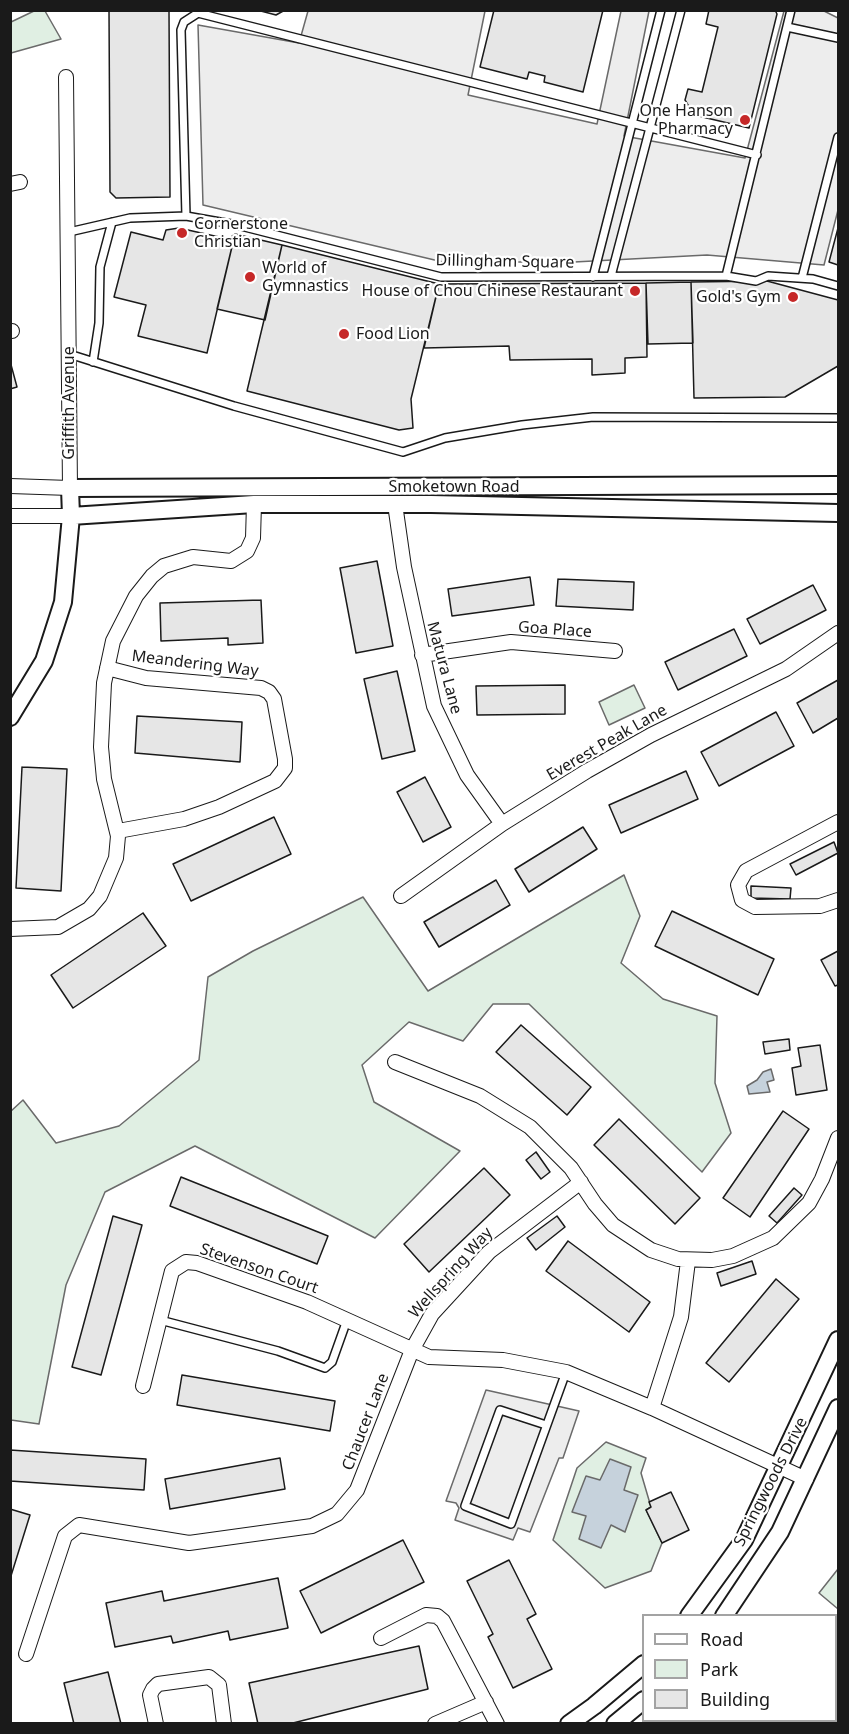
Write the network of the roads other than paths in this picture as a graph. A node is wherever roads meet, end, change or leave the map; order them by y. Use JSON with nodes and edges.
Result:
{"nodes":[{"id":1,"x":661,"y":10,"type":"edge"},
{"id":2,"x":681,"y":10,"type":"edge"},
{"id":3,"x":791,"y":10,"type":"edge"},
{"id":4,"x":787,"y":27,"type":"junction"},
{"id":5,"x":838,"y":38,"type":"edge"},
{"id":6,"x":66,"y":77,"type":"dead end"},
{"id":7,"x":633,"y":123,"type":"junction"},
{"id":8,"x":650,"y":127,"type":"junction"},
{"id":9,"x":838,"y":137,"type":"edge"},
{"id":10,"x":757,"y":155,"type":"junction"},
{"id":11,"x":186,"y":216,"type":"junction"},
{"id":12,"x":112,"y":222,"type":"junction"},
{"id":13,"x":69,"y":232,"type":"junction"},
{"id":14,"x":611,"y":276,"type":"junction"},
{"id":15,"x":726,"y":276,"type":"junction"},
{"id":16,"x":593,"y":277,"type":"junction"},
{"id":17,"x":802,"y":278,"type":"junction"},
{"id":18,"x":838,"y":286,"type":"edge"},
{"id":19,"x":69,"y":354,"type":"junction"},
{"id":20,"x":93,"y":362,"type":"junction"},
{"id":21,"x":838,"y":418,"type":"edge"},
{"id":22,"x":838,"y":485,"type":"edge"},
{"id":23,"x":10,"y":486,"type":"edge"},
{"id":24,"x":70,"y":488,"type":"junction"},
{"id":25,"x":254,"y":504,"type":"junction"},
{"id":26,"x":395,"y":504,"type":"junction"},
{"id":27,"x":838,"y":513,"type":"edge"},
{"id":28,"x":10,"y":516,"type":"edge"},
{"id":29,"x":71,"y":516,"type":"junction"},
{"id":30,"x":838,"y":633,"type":"edge"},
{"id":31,"x":615,"y":651,"type":"dead end"},
{"id":32,"x":422,"y":655,"type":"junction"},
{"id":33,"x":107,"y":668,"type":"junction"},
{"id":34,"x":10,"y":717,"type":"edge"},
{"id":35,"x":838,"y":822,"type":"edge"},
{"id":36,"x":502,"y":824,"type":"junction"},
{"id":37,"x":118,"y":831,"type":"junction"},
{"id":38,"x":401,"y":896,"type":"dead end"},
{"id":39,"x":838,"y":900,"type":"edge"},
{"id":40,"x":10,"y":929,"type":"edge"},
{"id":41,"x":395,"y":1062,"type":"dead end"},
{"id":42,"x":838,"y":1138,"type":"edge"},
{"id":43,"x":581,"y":1182,"type":"junction"},
{"id":44,"x":688,"y":1261,"type":"junction"},
{"id":45,"x":160,"y":1320,"type":"junction"},
{"id":46,"x":347,"y":1320,"type":"junction"},
{"id":47,"x":838,"y":1340,"type":"edge"},
{"id":48,"x":411,"y":1350,"type":"junction"},
{"id":49,"x":566,"y":1372,"type":"junction"},
{"id":50,"x":143,"y":1386,"type":"dead end"},
{"id":51,"x":652,"y":1408,"type":"junction"},
{"id":52,"x":838,"y":1408,"type":"edge"},
{"id":53,"x":546,"y":1425,"type":"junction"},
{"id":54,"x":780,"y":1467,"type":"junction"},
{"id":55,"x":806,"y":1479,"type":"junction"},
{"id":56,"x":690,"y":1614,"type":"edge"},
{"id":57,"x":725,"y":1614,"type":"edge"},
{"id":58,"x":381,"y":1638,"type":"dead end"},
{"id":59,"x":26,"y":1654,"type":"dead end"},
{"id":60,"x":642,"y":1666,"type":"edge"},
{"id":61,"x":486,"y":1702,"type":"junction"},
{"id":62,"x":642,"y":1702,"type":"edge"},
{"id":63,"x":156,"y":1724,"type":"edge"},
{"id":64,"x":224,"y":1724,"type":"edge"},
{"id":65,"x":435,"y":1724,"type":"edge"},
{"id":66,"x":497,"y":1724,"type":"edge"},
{"id":67,"x":569,"y":1724,"type":"edge"},
{"id":68,"x":615,"y":1724,"type":"edge"}],
"edges":[{"from":1,"to":7,"type":"lane"},
{"from":2,"to":8,"type":"lane"},
{"from":3,"to":4,"type":"lane"},
{"from":4,"to":5,"type":"lane"},
{"from":4,"to":10,"type":"lane"},
{"from":6,"to":13,"type":"street","name":"Griffith Avenue"},
{"from":7,"to":8,"type":"lane"},
{"from":7,"to":11,"type":"lane"},
{"from":7,"to":16,"type":"lane"},
{"from":8,"to":10,"type":"lane"},
{"from":8,"to":14,"type":"lane"},
{"from":9,"to":17,"type":"lane"},
{"from":10,"to":15,"type":"lane"},
{"from":11,"to":12,"type":"lane","name":"Dillingham Square"},
{"from":11,"to":16,"type":"lane","name":"Dillingham Square"},
{"from":12,"to":13,"type":"lane","name":"Dillingham Square"},
{"from":12,"to":20,"type":"lane"},
{"from":13,"to":19,"type":"street","name":"Griffith Avenue"},
{"from":14,"to":15,"type":"lane","name":"Dillingham Square"},
{"from":14,"to":16,"type":"lane","name":"Dillingham Square"},
{"from":15,"to":17,"type":"lane","name":"Dillingham Square"},
{"from":17,"to":18,"type":"lane","name":"Dillingham Square"},
{"from":19,"to":20,"type":"lane"},
{"from":19,"to":24,"type":"street","name":"Griffith Avenue"},
{"from":20,"to":21,"type":"lane"},
{"from":22,"to":24,"type":"street","name":"Smoketown Road"},
{"from":23,"to":24,"type":"street"},
{"from":24,"to":29,"type":"street","name":"Griffith Avenue"},
{"from":25,"to":26,"type":"street","name":"Smoketown Road"},
{"from":25,"to":29,"type":"street","name":"Smoketown Road"},
{"from":25,"to":33,"type":"street"},
{"from":26,"to":27,"type":"street","name":"Smoketown Road"},
{"from":26,"to":32,"type":"street","name":"Matura Lane"},
{"from":28,"to":29,"type":"street"},
{"from":29,"to":34,"type":"street","name":"Griffith Avenue"},
{"from":30,"to":36,"type":"street","name":"Everest Peak Lane"},
{"from":31,"to":32,"type":"street","name":"Goa Place"},
{"from":32,"to":36,"type":"street","name":"Matura Lane"},
{"from":33,"to":37,"type":"street"},
{"from":33,"to":37,"type":"street","name":"Meandering Way"},
{"from":35,"to":39,"type":"street"},
{"from":36,"to":38,"type":"street","name":"Everest Peak Lane"},
{"from":37,"to":40,"type":"street"},
{"from":41,"to":43,"type":"street"},
{"from":42,"to":44,"type":"street"},
{"from":43,"to":44,"type":"street"},
{"from":43,"to":48,"type":"street","name":"Wellspring Way"},
{"from":44,"to":51,"type":"street"},
{"from":45,"to":46,"type":"lane"},
{"from":45,"to":46,"type":"street","name":"Stevenson Court"},
{"from":45,"to":50,"type":"street","name":"Stevenson Court"},
{"from":46,"to":48,"type":"street","name":"Stevenson Court"},
{"from":47,"to":54,"type":"street","name":"Springwoods Drive"},
{"from":48,"to":49,"type":"street"},
{"from":48,"to":59,"type":"street","name":"Chaucer Lane"},
{"from":49,"to":51,"type":"street"},
{"from":49,"to":53,"type":"lane"},
{"from":51,"to":54,"type":"street"},
{"from":52,"to":55,"type":"street","name":"Springwoods Drive"},
{"from":53,"to":53,"type":"lane"},
{"from":54,"to":55,"type":"street"},
{"from":54,"to":56,"type":"street","name":"Springwoods Drive"},
{"from":55,"to":57,"type":"street","name":"Springwoods Drive"},
{"from":58,"to":61,"type":"street"},
{"from":60,"to":67,"type":"street"},
{"from":61,"to":65,"type":"street"},
{"from":61,"to":66,"type":"street"},
{"from":62,"to":68,"type":"street"},
{"from":63,"to":64,"type":"street"}]}
